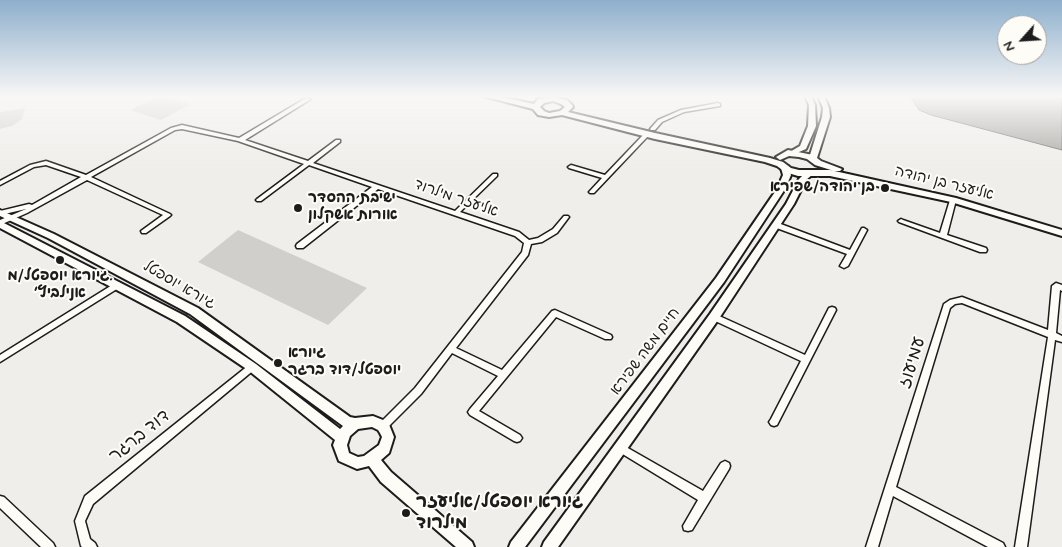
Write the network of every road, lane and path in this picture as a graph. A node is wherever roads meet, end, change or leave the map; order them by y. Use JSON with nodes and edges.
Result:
{"nodes":[{"id":1,"x":271,"y":122,"type":"edge"},
{"id":2,"x":612,"y":122,"type":"edge"},
{"id":3,"x":659,"y":122,"type":"edge"},
{"id":4,"x":812,"y":122,"type":"edge"},
{"id":5,"x":825,"y":122,"type":"edge"},
{"id":6,"x":650,"y":131,"type":"junction"},
{"id":7,"x":240,"y":140,"type":"junction"},
{"id":8,"x":338,"y":142,"type":"dead end"},
{"id":9,"x":792,"y":153,"type":"junction"},
{"id":10,"x":782,"y":163,"type":"junction"},
{"id":11,"x":309,"y":164,"type":"junction"},
{"id":12,"x":570,"y":167,"type":"dead end"},
{"id":13,"x":814,"y":167,"type":"junction"},
{"id":14,"x":495,"y":175,"type":"dead end"},
{"id":15,"x":606,"y":177,"type":"junction"},
{"id":16,"x":86,"y":178,"type":"junction"},
{"id":17,"x":0,"y":182,"type":"edge"},
{"id":18,"x":376,"y":187,"type":"junction"},
{"id":19,"x":592,"y":192,"type":"dead end"},
{"id":20,"x":45,"y":200,"type":"junction"},
{"id":21,"x":259,"y":200,"type":"dead end"},
{"id":22,"x":953,"y":200,"type":"junction"},
{"id":23,"x":0,"y":213,"type":"edge"},
{"id":24,"x":456,"y":213,"type":"junction"},
{"id":25,"x":566,"y":217,"type":"dead end"},
{"id":26,"x":13,"y":219,"type":"junction"},
{"id":27,"x":901,"y":221,"type":"dead end"},
{"id":28,"x":0,"y":223,"type":"edge"},
{"id":29,"x":776,"y":225,"type":"junction"},
{"id":30,"x":1062,"y":226,"type":"edge"},
{"id":31,"x":864,"y":230,"type":"dead end"},
{"id":32,"x":144,"y":231,"type":"dead end"},
{"id":33,"x":1062,"y":233,"type":"edge"},
{"id":34,"x":943,"y":236,"type":"junction"},
{"id":35,"x":528,"y":242,"type":"junction"},
{"id":36,"x":300,"y":246,"type":"dead end"},
{"id":37,"x":984,"y":250,"type":"dead end"},
{"id":38,"x":852,"y":252,"type":"junction"},
{"id":39,"x":844,"y":266,"type":"dead end"},
{"id":40,"x":117,"y":285,"type":"junction"},
{"id":41,"x":1062,"y":288,"type":"edge"},
{"id":42,"x":832,"y":310,"type":"dead end"},
{"id":43,"x":714,"y":317,"type":"junction"},
{"id":44,"x":1052,"y":335,"type":"junction"},
{"id":45,"x":608,"y":337,"type":"dead end"},
{"id":46,"x":1062,"y":339,"type":"edge"},
{"id":47,"x":451,"y":349,"type":"junction"},
{"id":48,"x":0,"y":359,"type":"edge"},
{"id":49,"x":806,"y":360,"type":"junction"},
{"id":50,"x":252,"y":367,"type":"junction"},
{"id":51,"x":504,"y":375,"type":"junction"},
{"id":52,"x":774,"y":422,"type":"dead end"},
{"id":53,"x":355,"y":424,"type":"junction"},
{"id":54,"x":383,"y":426,"type":"junction"},
{"id":55,"x":342,"y":438,"type":"junction"},
{"id":56,"x":517,"y":438,"type":"dead end"},
{"id":57,"x":619,"y":446,"type":"junction"},
{"id":58,"x":372,"y":459,"type":"junction"},
{"id":59,"x":725,"y":466,"type":"dead end"},
{"id":60,"x":890,"y":489,"type":"junction"},
{"id":61,"x":705,"y":498,"type":"junction"},
{"id":62,"x":0,"y":502,"type":"edge"},
{"id":63,"x":688,"y":526,"type":"dead end"},
{"id":64,"x":49,"y":547,"type":"edge"},
{"id":65,"x":91,"y":547,"type":"edge"},
{"id":66,"x":467,"y":547,"type":"edge"},
{"id":67,"x":516,"y":547,"type":"edge"},
{"id":68,"x":549,"y":547,"type":"edge"},
{"id":69,"x":872,"y":547,"type":"edge"},
{"id":70,"x":999,"y":547,"type":"edge"},
{"id":71,"x":1021,"y":547,"type":"edge"}],
"edges":[{"from":1,"to":7,"type":"street"},
{"from":2,"to":6,"type":"main road"},
{"from":3,"to":6,"type":"street"},
{"from":4,"to":9,"type":"street"},
{"from":5,"to":13,"type":"street"},
{"from":6,"to":10,"type":"main road"},
{"from":6,"to":15,"type":"street"},
{"from":7,"to":11,"type":"street","name":"אליעזר מילרוד"},
{"from":7,"to":16,"type":"street","name":"אליעזר מילרוד"},
{"from":8,"to":11,"type":"street"},
{"from":9,"to":10,"type":"main road"},
{"from":9,"to":13,"type":"main road"},
{"from":10,"to":13,"type":"main road"},
{"from":10,"to":67,"type":"street","name":"חיים משה שפירא"},
{"from":11,"to":18,"type":"street","name":"אליעזר מילרוד"},
{"from":11,"to":21,"type":"street"},
{"from":12,"to":15,"type":"street"},
{"from":13,"to":22,"type":"main road","name":"אליעזר בן יהודה"},
{"from":13,"to":29,"type":"street"},
{"from":13,"to":30,"type":"main road","name":"אליעזר בן יהודה"},
{"from":14,"to":24,"type":"street"},
{"from":15,"to":19,"type":"street"},
{"from":16,"to":17,"type":"street"},
{"from":16,"to":20,"type":"street","name":"אליעזר מילרוד"},
{"from":16,"to":32,"type":"street"},
{"from":18,"to":24,"type":"street","name":"אליעזר מילרוד"},
{"from":18,"to":36,"type":"street"},
{"from":20,"to":23,"type":"street","name":"אליעזר מילרוד"},
{"from":20,"to":26,"type":"street","name":"אליעזר מילרוד"},
{"from":22,"to":33,"type":"main road","name":"אליעזר בן יהודה"},
{"from":22,"to":34,"type":"street"},
{"from":23,"to":26,"type":"street","name":"גיורא יוספטל"},
{"from":24,"to":35,"type":"street","name":"אליעזר מילרוד"},
{"from":25,"to":35,"type":"street"},
{"from":26,"to":28,"type":"street","name":"אליעזר מילרוד"},
{"from":26,"to":53,"type":"street","name":"גיורא יוספטל"},
{"from":27,"to":34,"type":"street"},
{"from":28,"to":40,"type":"street","name":"גיורא יוספטל"},
{"from":29,"to":38,"type":"street"},
{"from":29,"to":43,"type":"street"},
{"from":31,"to":38,"type":"street"},
{"from":34,"to":37,"type":"street"},
{"from":35,"to":47,"type":"street"},
{"from":38,"to":39,"type":"street"},
{"from":40,"to":48,"type":"street"},
{"from":40,"to":50,"type":"street","name":"גיורא יוספטל"},
{"from":41,"to":44,"type":"street"},
{"from":42,"to":49,"type":"street"},
{"from":43,"to":49,"type":"street"},
{"from":43,"to":57,"type":"street"},
{"from":44,"to":46,"type":"street","name":"עמיעוז"},
{"from":44,"to":60,"type":"street","name":"עמיעוז"},
{"from":44,"to":71,"type":"street"},
{"from":45,"to":51,"type":"street"},
{"from":47,"to":51,"type":"street"},
{"from":47,"to":54,"type":"street"},
{"from":49,"to":52,"type":"street"},
{"from":50,"to":55,"type":"street","name":"גיורא יוספטל"},
{"from":50,"to":65,"type":"street","name":"דוד ברגר"},
{"from":51,"to":56,"type":"street"},
{"from":53,"to":54,"type":"street"},
{"from":53,"to":55,"type":"street"},
{"from":54,"to":58,"type":"street"},
{"from":55,"to":58,"type":"street"},
{"from":57,"to":61,"type":"street"},
{"from":57,"to":68,"type":"street"},
{"from":58,"to":66,"type":"street"},
{"from":59,"to":61,"type":"street"},
{"from":60,"to":69,"type":"street","name":"עמיעוז"},
{"from":60,"to":70,"type":"street"},
{"from":61,"to":63,"type":"street"},
{"from":62,"to":64,"type":"street"}]}
